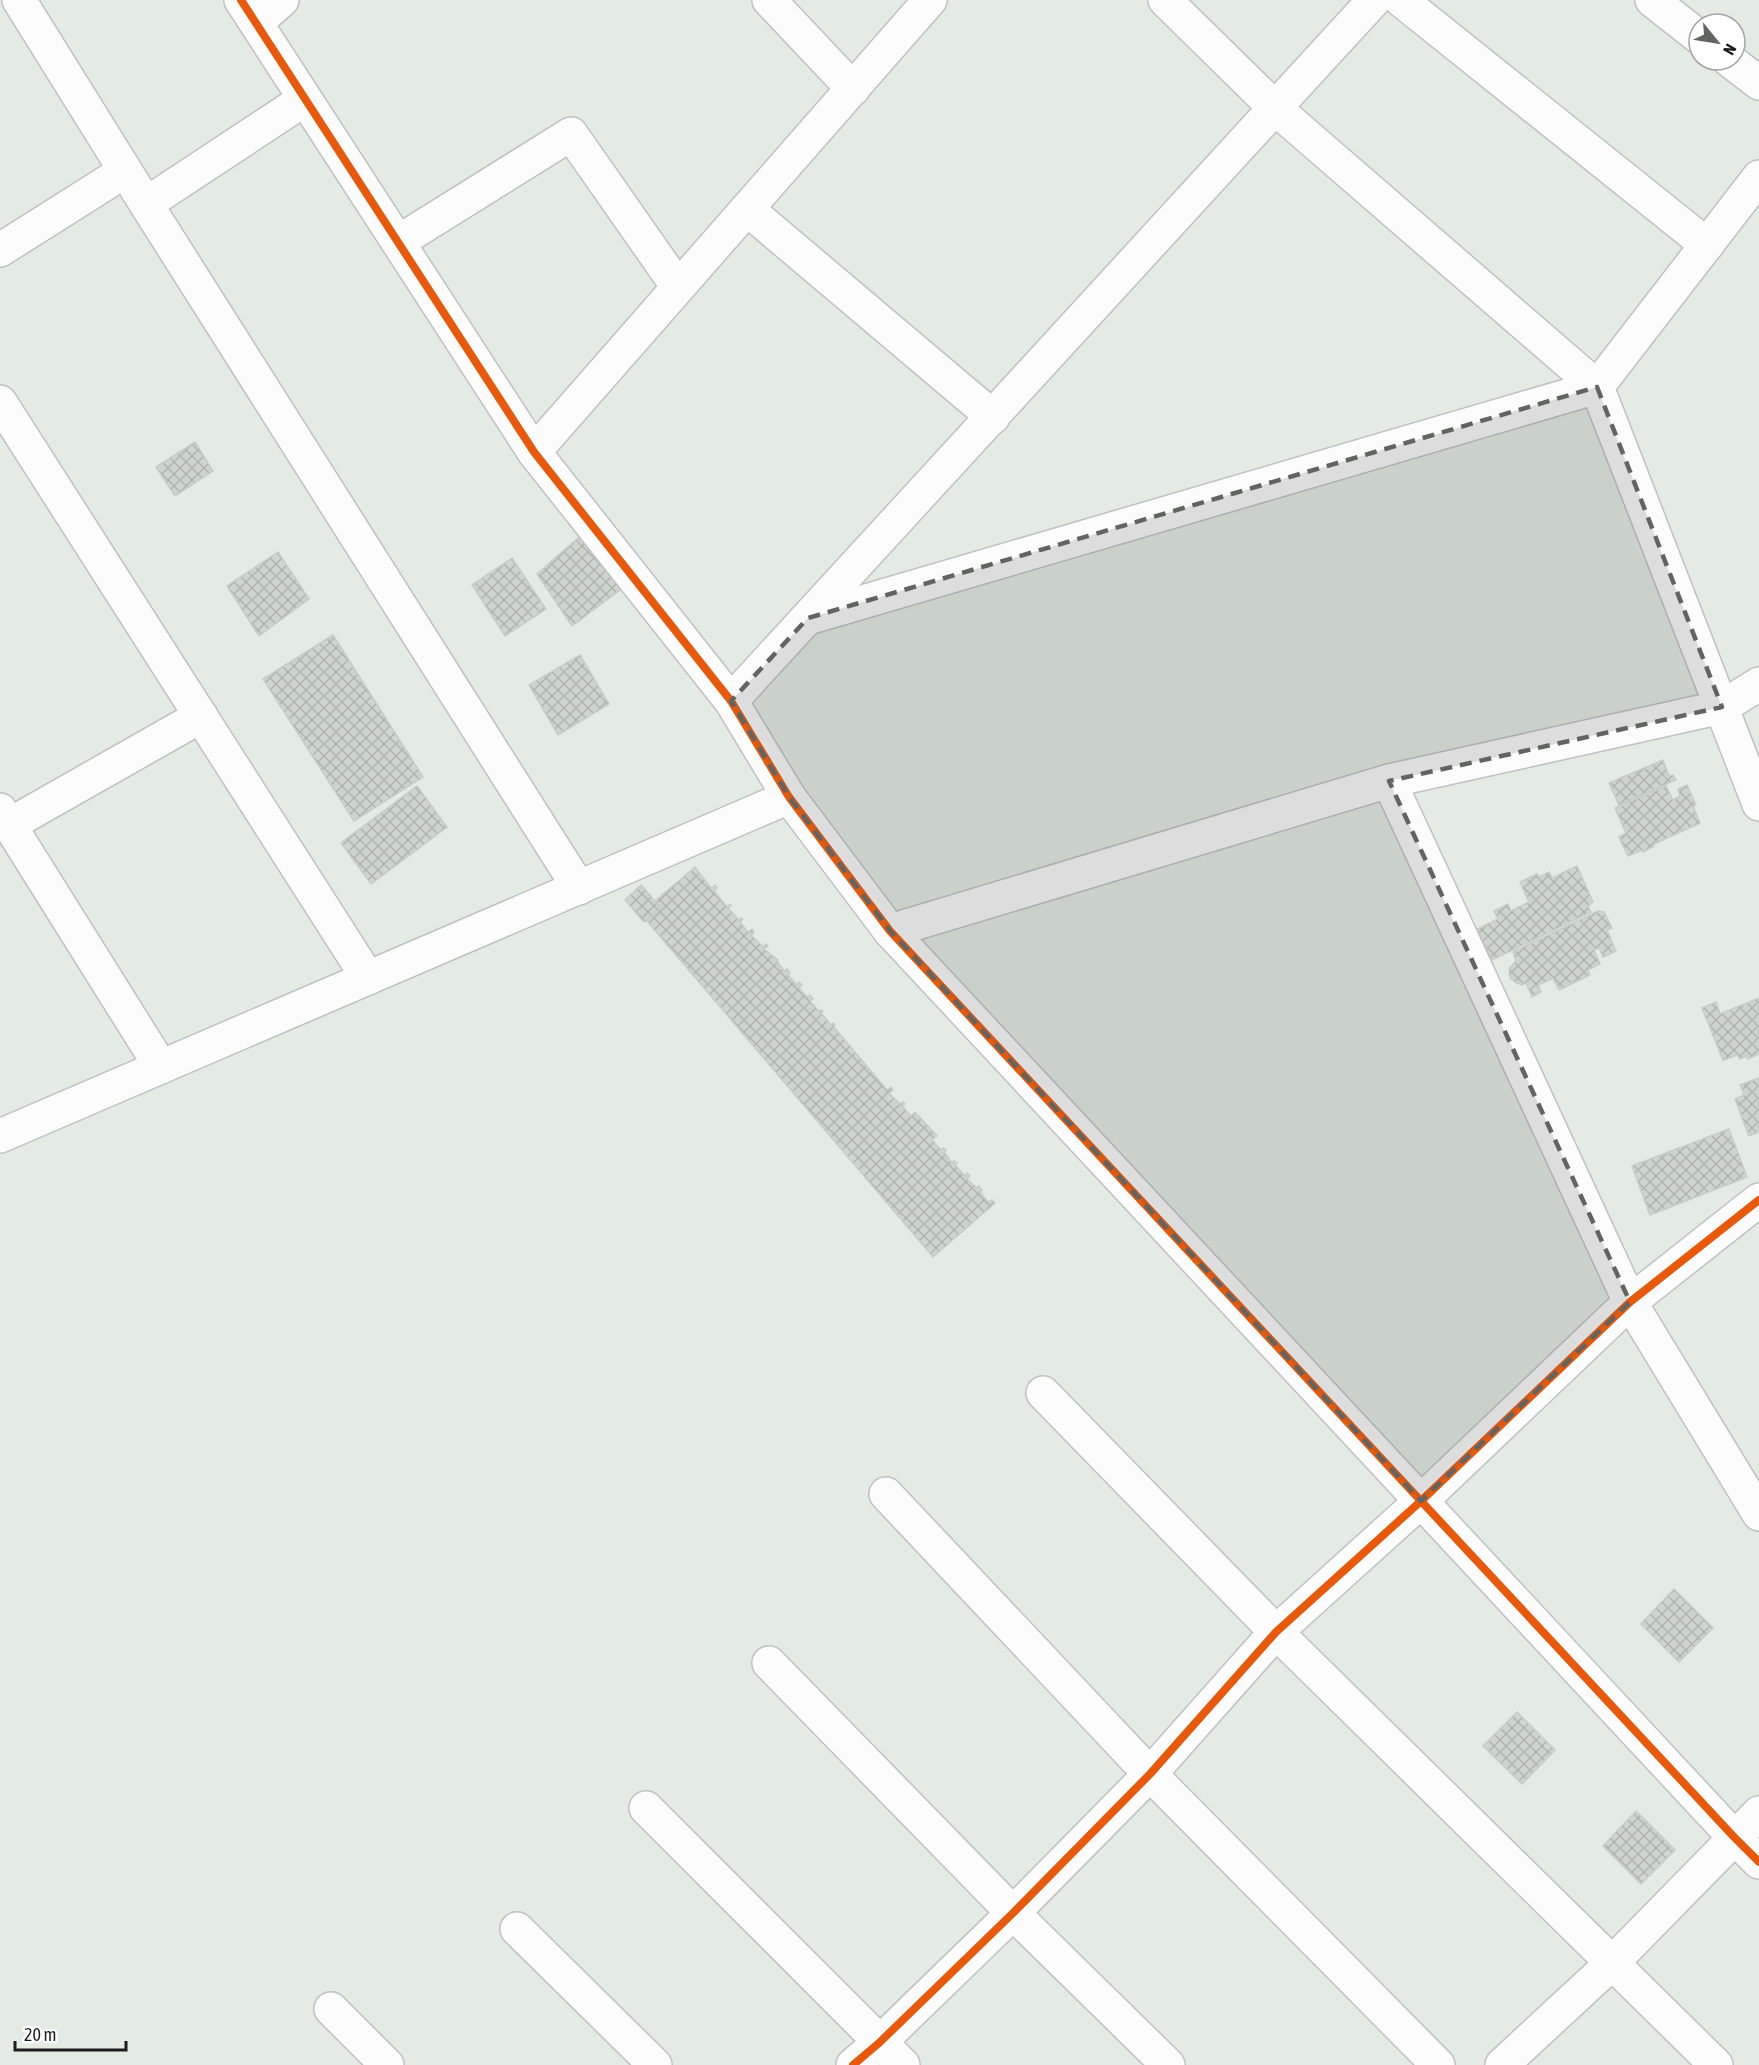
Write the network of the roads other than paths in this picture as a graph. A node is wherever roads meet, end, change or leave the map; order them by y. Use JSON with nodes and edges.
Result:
{"nodes":[{"id":1,"x":19,"y":0,"type":"edge"},
{"id":2,"x":282,"y":0,"type":"edge"},
{"id":3,"x":769,"y":0,"type":"edge"},
{"id":4,"x":930,"y":0,"type":"edge"},
{"id":5,"x":1165,"y":0,"type":"edge"},
{"id":6,"x":1374,"y":0,"type":"edge"},
{"id":7,"x":1401,"y":0,"type":"edge"},
{"id":8,"x":1652,"y":0,"type":"edge"},
{"id":9,"x":249,"y":12,"type":"edge"},
{"id":10,"x":1687,"y":28,"type":"edge"},
{"id":11,"x":1745,"y":72,"type":"edge"},
{"id":12,"x":1759,"y":83,"type":"edge"},
{"id":13,"x":853,"y":89,"type":"junction"},
{"id":14,"x":305,"y":99,"type":"junction"},
{"id":15,"x":1276,"y":109,"type":"junction"},
{"id":16,"x":125,"y":171,"type":"junction"},
{"id":17,"x":1759,"y":177,"type":"edge"},
{"id":18,"x":146,"y":204,"type":"junction"},
{"id":19,"x":747,"y":208,"type":"junction"},
{"id":20,"x":398,"y":243,"type":"junction"},
{"id":21,"x":1707,"y":245,"type":"junction"},
{"id":22,"x":0,"y":250,"type":"edge"},
{"id":23,"x":678,"y":287,"type":"junction"},
{"id":24,"x":1597,"y":387,"type":"junction"},
{"id":25,"x":0,"y":402,"type":"edge"},
{"id":26,"x":993,"y":417,"type":"junction"},
{"id":27,"x":534,"y":452,"type":"junction"},
{"id":28,"x":808,"y":618,"type":"junction"},
{"id":29,"x":1759,"y":684,"type":"edge"},
{"id":30,"x":732,"y":701,"type":"junction"},
{"id":31,"x":1722,"y":707,"type":"junction"},
{"id":32,"x":201,"y":716,"type":"junction"},
{"id":33,"x":1389,"y":781,"type":"junction"},
{"id":34,"x":789,"y":797,"type":"junction"},
{"id":35,"x":1759,"y":804,"type":"edge"},
{"id":36,"x":5,"y":818,"type":"edge"},
{"id":37,"x":579,"y":888,"type":"junction"},
{"id":38,"x":890,"y":931,"type":"junction"},
{"id":39,"x":368,"y":978,"type":"junction"},
{"id":40,"x":161,"y":1067,"type":"junction"},
{"id":41,"x":0,"y":1136,"type":"edge"},
{"id":42,"x":1759,"y":1200,"type":"edge"},
{"id":43,"x":1630,"y":1302,"type":"junction"},
{"id":44,"x":1044,"y":1394,"type":"dead end"},
{"id":45,"x":886,"y":1494,"type":"dead end"},
{"id":46,"x":1421,"y":1502,"type":"junction"},
{"id":47,"x":1759,"y":1514,"type":"edge"},
{"id":48,"x":1276,"y":1632,"type":"junction"},
{"id":49,"x":769,"y":1663,"type":"dead end"},
{"id":50,"x":1150,"y":1774,"type":"junction"},
{"id":51,"x":646,"y":1808,"type":"dead end"},
{"id":52,"x":1759,"y":1813,"type":"edge"},
{"id":53,"x":1734,"y":1837,"type":"junction"},
{"id":54,"x":1759,"y":1862,"type":"edge"},
{"id":55,"x":1013,"y":1913,"type":"junction"},
{"id":56,"x":517,"y":1929,"type":"dead end"},
{"id":57,"x":1611,"y":1964,"type":"junction"},
{"id":58,"x":331,"y":2009,"type":"dead end"},
{"id":59,"x":879,"y":2043,"type":"junction"},
{"id":60,"x":387,"y":2065,"type":"edge"},
{"id":61,"x":655,"y":2065,"type":"edge"},
{"id":62,"x":853,"y":2065,"type":"edge"},
{"id":63,"x":903,"y":2065,"type":"edge"},
{"id":64,"x":1168,"y":2065,"type":"edge"},
{"id":65,"x":1438,"y":2065,"type":"edge"},
{"id":66,"x":1502,"y":2065,"type":"edge"},
{"id":67,"x":1716,"y":2065,"type":"edge"}],
"edges":[{"from":1,"to":16,"type":"street"},
{"from":2,"to":9,"type":"street"},
{"from":3,"to":13,"type":"street"},
{"from":4,"to":13,"type":"street"},
{"from":5,"to":15,"type":"street"},
{"from":6,"to":15,"type":"street"},
{"from":7,"to":21,"type":"street"},
{"from":8,"to":10,"type":"street"},
{"from":9,"to":14,"type":"street"},
{"from":11,"to":12,"type":"street"},
{"from":13,"to":19,"type":"street"},
{"from":14,"to":18,"type":"street"},
{"from":14,"to":20,"type":"street"},
{"from":15,"to":24,"type":"street"},
{"from":15,"to":26,"type":"street"},
{"from":16,"to":18,"type":"street"},
{"from":16,"to":22,"type":"street"},
{"from":17,"to":21,"type":"street"},
{"from":18,"to":37,"type":"street"},
{"from":19,"to":23,"type":"street"},
{"from":19,"to":26,"type":"street"},
{"from":20,"to":23,"type":"street"},
{"from":20,"to":27,"type":"street"},
{"from":21,"to":24,"type":"street"},
{"from":23,"to":27,"type":"street"},
{"from":24,"to":28,"type":"street"},
{"from":24,"to":31,"type":"street"},
{"from":25,"to":32,"type":"street"},
{"from":26,"to":28,"type":"street"},
{"from":27,"to":30,"type":"street"},
{"from":28,"to":30,"type":"street"},
{"from":29,"to":31,"type":"street"},
{"from":30,"to":34,"type":"street"},
{"from":31,"to":33,"type":"street"},
{"from":31,"to":35,"type":"street"},
{"from":32,"to":36,"type":"street"},
{"from":32,"to":39,"type":"street"},
{"from":33,"to":38,"type":"street"},
{"from":33,"to":43,"type":"street"},
{"from":34,"to":37,"type":"street"},
{"from":34,"to":38,"type":"street"},
{"from":36,"to":40,"type":"street"},
{"from":37,"to":39,"type":"street"},
{"from":38,"to":46,"type":"street"},
{"from":39,"to":40,"type":"street"},
{"from":40,"to":41,"type":"street"},
{"from":42,"to":43,"type":"street"},
{"from":43,"to":46,"type":"street"},
{"from":43,"to":47,"type":"street"},
{"from":44,"to":48,"type":"street"},
{"from":45,"to":50,"type":"street"},
{"from":46,"to":48,"type":"street"},
{"from":46,"to":53,"type":"street"},
{"from":48,"to":50,"type":"street"},
{"from":48,"to":57,"type":"street"},
{"from":49,"to":55,"type":"street"},
{"from":50,"to":55,"type":"street"},
{"from":50,"to":65,"type":"street"},
{"from":51,"to":59,"type":"street"},
{"from":52,"to":53,"type":"street"},
{"from":53,"to":54,"type":"street"},
{"from":53,"to":57,"type":"street"},
{"from":55,"to":59,"type":"street"},
{"from":55,"to":64,"type":"street"},
{"from":56,"to":61,"type":"street"},
{"from":57,"to":66,"type":"street"},
{"from":57,"to":67,"type":"street"},
{"from":58,"to":60,"type":"street"},
{"from":59,"to":62,"type":"street"},
{"from":59,"to":63,"type":"street"}]}
